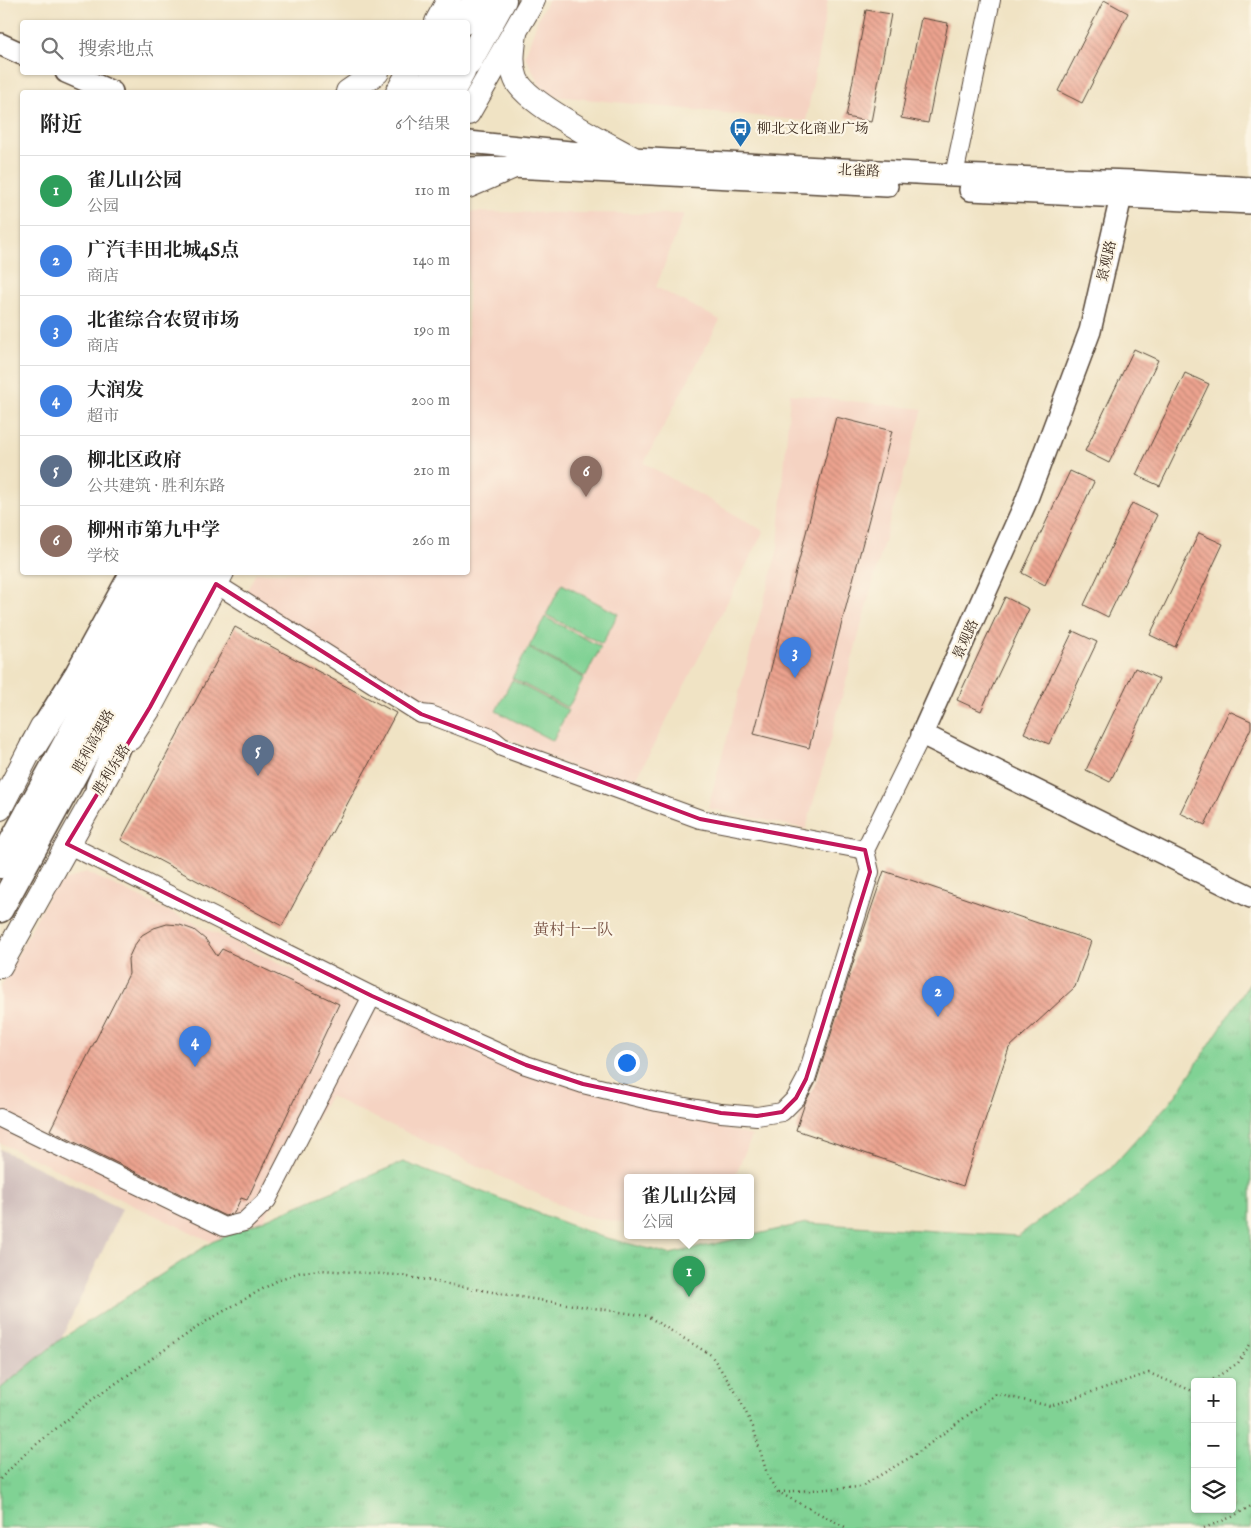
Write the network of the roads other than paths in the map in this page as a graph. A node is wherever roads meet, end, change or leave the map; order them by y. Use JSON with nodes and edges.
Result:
{"nodes":[{"id":1,"x":476,"y":0,"type":"edge"},
{"id":2,"x":503,"y":0,"type":"edge"},
{"id":3,"x":533,"y":0,"type":"edge"},
{"id":4,"x":990,"y":0,"type":"edge"},
{"id":5,"x":445,"y":15,"type":"edge"},
{"id":6,"x":515,"y":34,"type":"junction"},
{"id":7,"x":0,"y":44,"type":"edge"},
{"id":8,"x":20,"y":53,"type":"edge"},
{"id":9,"x":470,"y":59,"type":"edge"},
{"id":10,"x":73,"y":75,"type":"edge"},
{"id":11,"x":372,"y":75,"type":"edge"},
{"id":12,"x":407,"y":75,"type":"edge"},
{"id":13,"x":434,"y":75,"type":"edge"},
{"id":14,"x":460,"y":75,"type":"edge"},
{"id":15,"x":107,"y":90,"type":"edge"},
{"id":16,"x":351,"y":90,"type":"edge"},
{"id":17,"x":399,"y":90,"type":"edge"},
{"id":18,"x":425,"y":90,"type":"edge"},
{"id":19,"x":452,"y":90,"type":"edge"},
{"id":20,"x":470,"y":110,"type":"edge"},
{"id":21,"x":470,"y":142,"type":"edge"},
{"id":22,"x":632,"y":158,"type":"junction"},
{"id":23,"x":512,"y":167,"type":"junction"},
{"id":24,"x":470,"y":168,"type":"edge"},
{"id":25,"x":954,"y":175,"type":"junction"},
{"id":26,"x":470,"y":185,"type":"edge"},
{"id":27,"x":1251,"y":188,"type":"edge"},
{"id":28,"x":1121,"y":197,"type":"junction"},
{"id":29,"x":1251,"y":203,"type":"edge"},
{"id":30,"x":120,"y":575,"type":"edge"},
{"id":31,"x":132,"y":575,"type":"edge"},
{"id":32,"x":158,"y":575,"type":"edge"},
{"id":33,"x":183,"y":575,"type":"edge"},
{"id":34,"x":215,"y":576,"type":"edge"},
{"id":35,"x":922,"y":734,"type":"junction"},
{"id":36,"x":34,"y":745,"type":"junction"},
{"id":37,"x":99,"y":787,"type":"junction"},
{"id":38,"x":0,"y":808,"type":"edge"},
{"id":39,"x":67,"y":844,"type":"junction"},
{"id":40,"x":865,"y":850,"type":"junction"},
{"id":41,"x":0,"y":865,"type":"edge"},
{"id":42,"x":1251,"y":897,"type":"edge"},
{"id":43,"x":0,"y":909,"type":"edge"},
{"id":44,"x":0,"y":966,"type":"edge"},
{"id":45,"x":372,"y":996,"type":"junction"},
{"id":46,"x":0,"y":1118,"type":"edge"}],
"edges":[{"from":1,"to":5,"type":"main road"},
{"from":2,"to":9,"type":"main road"},
{"from":3,"to":6,"type":"main road"},
{"from":4,"to":25,"type":"street"},
{"from":6,"to":20,"type":"main road"},
{"from":6,"to":22,"type":"main road"},
{"from":7,"to":8,"type":"street"},
{"from":10,"to":15,"type":"street"},
{"from":11,"to":16,"type":"main road"},
{"from":12,"to":17,"type":"main road"},
{"from":13,"to":18,"type":"main road"},
{"from":14,"to":19,"type":"main road"},
{"from":21,"to":22,"type":"street","name":"北雀路"},
{"from":22,"to":25,"type":"street","name":"北雀路"},
{"from":23,"to":24,"type":"street","name":"北雀路"},
{"from":23,"to":26,"type":"main road"},
{"from":23,"to":28,"type":"street","name":"北雀路"},
{"from":25,"to":27,"type":"street","name":"北雀路"},
{"from":28,"to":29,"type":"street","name":"北雀路"},
{"from":28,"to":35,"type":"street","name":"景观路"},
{"from":30,"to":36,"type":"main road"},
{"from":31,"to":36,"type":"main road"},
{"from":32,"to":41,"type":"main road","name":"胜利高架路"},
{"from":33,"to":43,"type":"main road","name":"胜利高架路"},
{"from":34,"to":37,"type":"main road","name":"胜利东路"},
{"from":34,"to":37,"type":"main road"},
{"from":34,"to":40,"type":"street"},
{"from":35,"to":40,"type":"street"},
{"from":35,"to":42,"type":"street"},
{"from":36,"to":38,"type":"main road"},
{"from":37,"to":39,"type":"main road","name":"胜利东路"},
{"from":39,"to":44,"type":"main road","name":"胜利东路"},
{"from":39,"to":45,"type":"street"},
{"from":40,"to":45,"type":"street"},
{"from":45,"to":46,"type":"street"}]}
